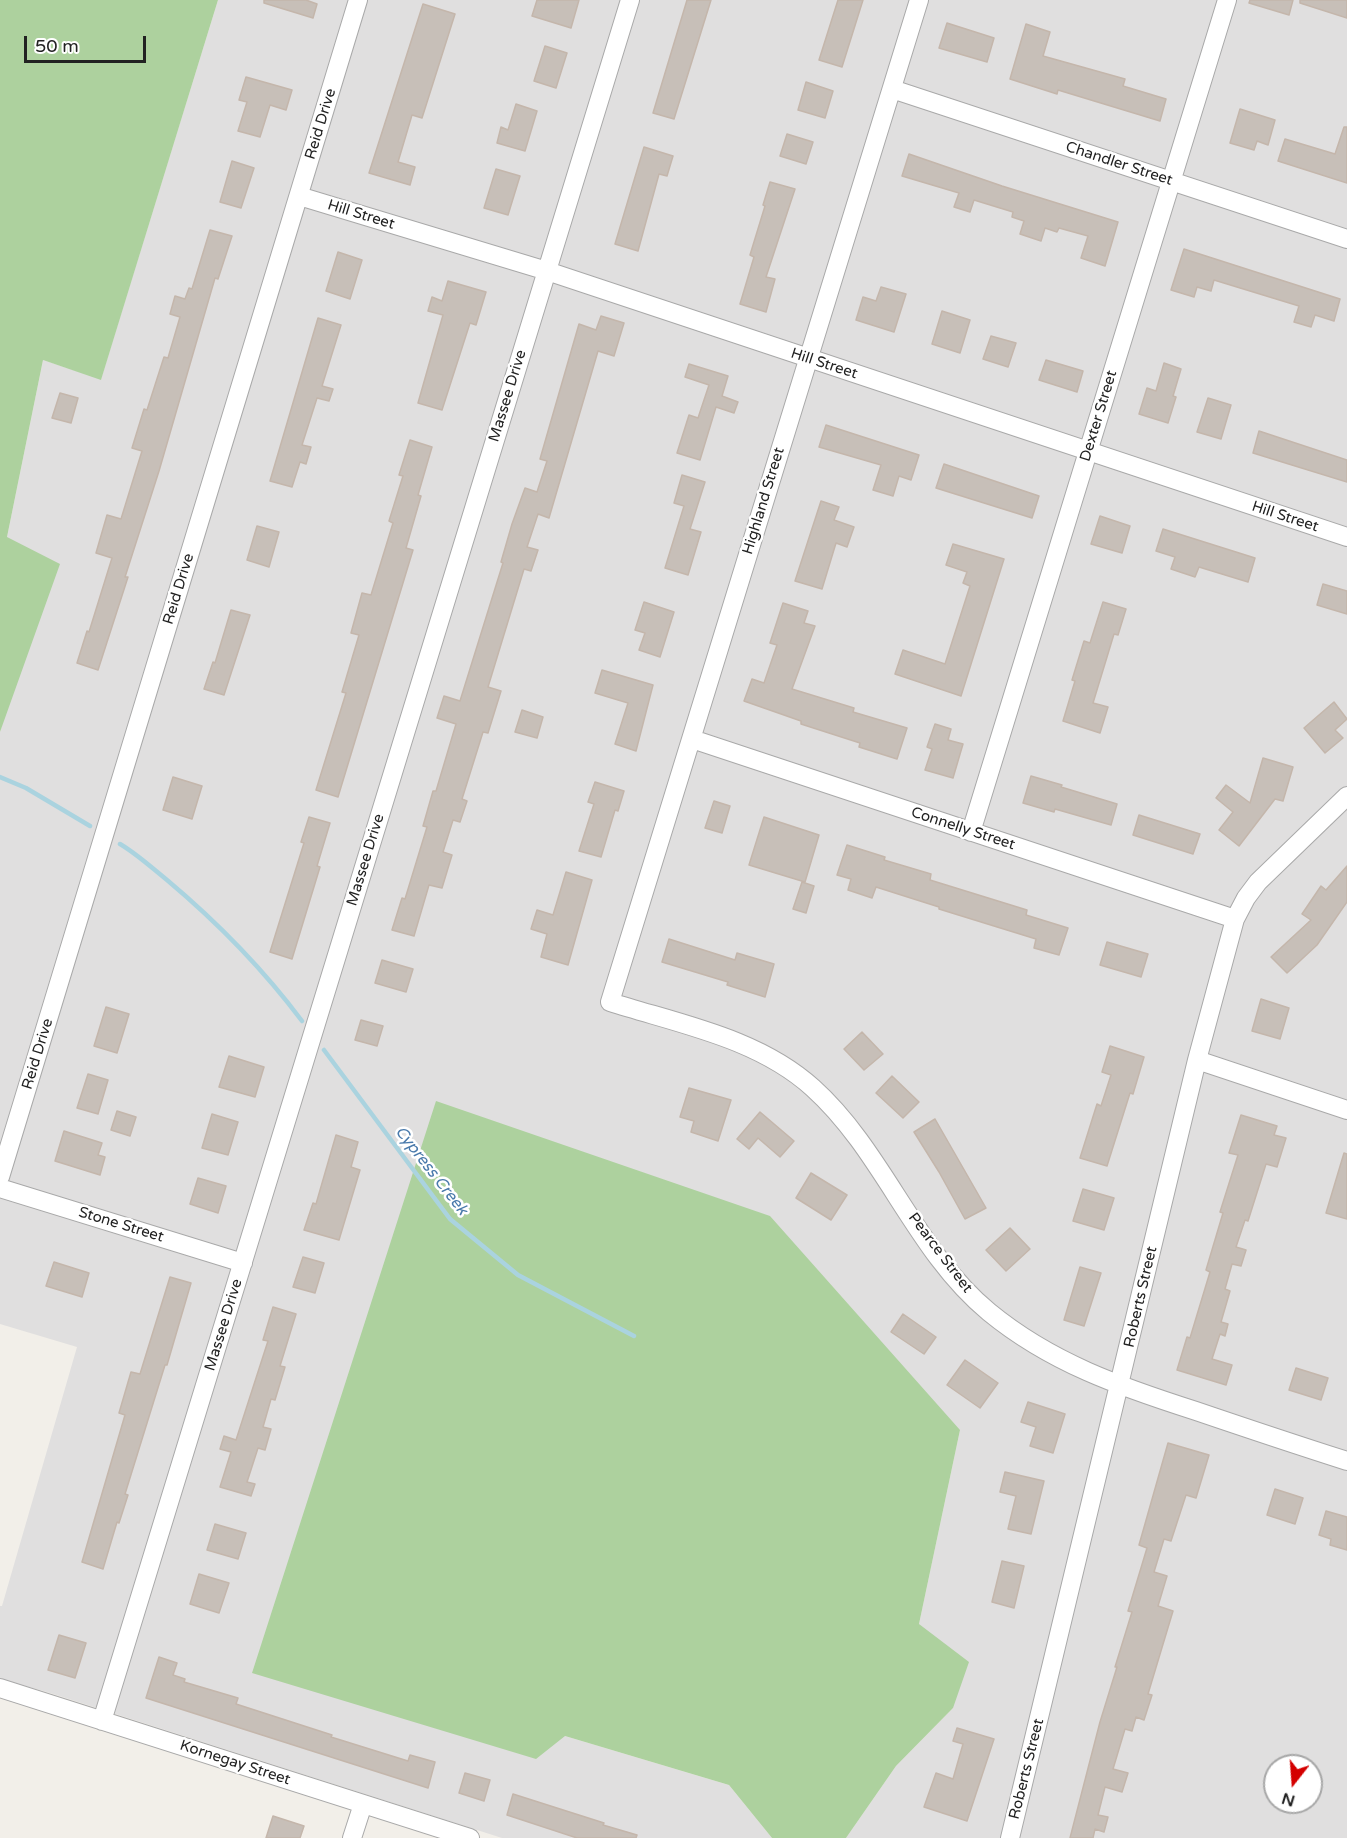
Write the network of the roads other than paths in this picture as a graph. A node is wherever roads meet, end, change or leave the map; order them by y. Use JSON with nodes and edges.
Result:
{"nodes":[{"id":1,"x":358,"y":0,"type":"edge"},
{"id":2,"x":630,"y":0,"type":"edge"},
{"id":3,"x":919,"y":0,"type":"edge"},
{"id":4,"x":1227,"y":0,"type":"edge"},
{"id":5,"x":892,"y":89,"type":"junction"},
{"id":6,"x":1172,"y":181,"type":"junction"},
{"id":7,"x":299,"y":196,"type":"junction"},
{"id":8,"x":1347,"y":239,"type":"edge"},
{"id":9,"x":547,"y":271,"type":"junction"},
{"id":10,"x":808,"y":359,"type":"junction"},
{"id":11,"x":1088,"y":452,"type":"junction"},
{"id":12,"x":1347,"y":537,"type":"edge"},
{"id":13,"x":692,"y":739,"type":"junction"},
{"id":14,"x":1347,"y":796,"type":"edge"},
{"id":15,"x":971,"y":832,"type":"junction"},
{"id":16,"x":1235,"y":919,"type":"junction"},
{"id":17,"x":610,"y":1002,"type":"joint"},
{"id":18,"x":1197,"y":1060,"type":"junction"},
{"id":19,"x":1347,"y":1110,"type":"edge"},
{"id":20,"x":0,"y":1177,"type":"edge"},
{"id":21,"x":0,"y":1188,"type":"edge"},
{"id":22,"x":243,"y":1263,"type":"junction"},
{"id":23,"x":1119,"y":1386,"type":"junction"},
{"id":24,"x":1347,"y":1461,"type":"edge"},
{"id":25,"x":0,"y":1688,"type":"edge"},
{"id":26,"x":102,"y":1720,"type":"junction"},
{"id":27,"x":363,"y":1804,"type":"junction"},
{"id":28,"x":352,"y":1838,"type":"edge"},
{"id":29,"x":470,"y":1838,"type":"edge"},
{"id":30,"x":1010,"y":1838,"type":"edge"}],
"edges":[{"from":1,"to":7,"type":"street","name":"Reid Drive"},
{"from":2,"to":9,"type":"street","name":"Massee Drive"},
{"from":3,"to":5,"type":"street","name":"Highland Street"},
{"from":4,"to":6,"type":"street","name":"Dexter Street"},
{"from":5,"to":6,"type":"street","name":"Chandler Street"},
{"from":5,"to":10,"type":"street","name":"Highland Street"},
{"from":6,"to":8,"type":"street","name":"Chandler Street"},
{"from":6,"to":11,"type":"street","name":"Dexter Street"},
{"from":7,"to":9,"type":"street","name":"Hill Street"},
{"from":7,"to":20,"type":"street","name":"Reid Drive"},
{"from":9,"to":10,"type":"street","name":"Hill Street"},
{"from":9,"to":22,"type":"street","name":"Massee Drive"},
{"from":10,"to":11,"type":"street","name":"Hill Street"},
{"from":10,"to":13,"type":"street","name":"Highland Street"},
{"from":11,"to":12,"type":"street","name":"Hill Street"},
{"from":11,"to":15,"type":"street","name":"Dexter Street"},
{"from":13,"to":15,"type":"street","name":"Connelly Street"},
{"from":13,"to":17,"type":"street","name":"Highland Street"},
{"from":14,"to":16,"type":"street","name":"Roberts Street"},
{"from":15,"to":16,"type":"street","name":"Connelly Street"},
{"from":16,"to":18,"type":"street","name":"Roberts Street"},
{"from":17,"to":23,"type":"street","name":"Pearce Street"},
{"from":18,"to":19,"type":"street"},
{"from":18,"to":23,"type":"street","name":"Roberts Street"},
{"from":21,"to":22,"type":"street","name":"Stone Street"},
{"from":22,"to":26,"type":"street","name":"Massee Drive"},
{"from":23,"to":24,"type":"street","name":"Pearce Street"},
{"from":23,"to":30,"type":"street","name":"Roberts Street"},
{"from":25,"to":26,"type":"street","name":"Kornegay Street"},
{"from":26,"to":27,"type":"street","name":"Kornegay Street"},
{"from":27,"to":28,"type":"street"},
{"from":27,"to":29,"type":"street","name":"Kornegay Street"}]}
